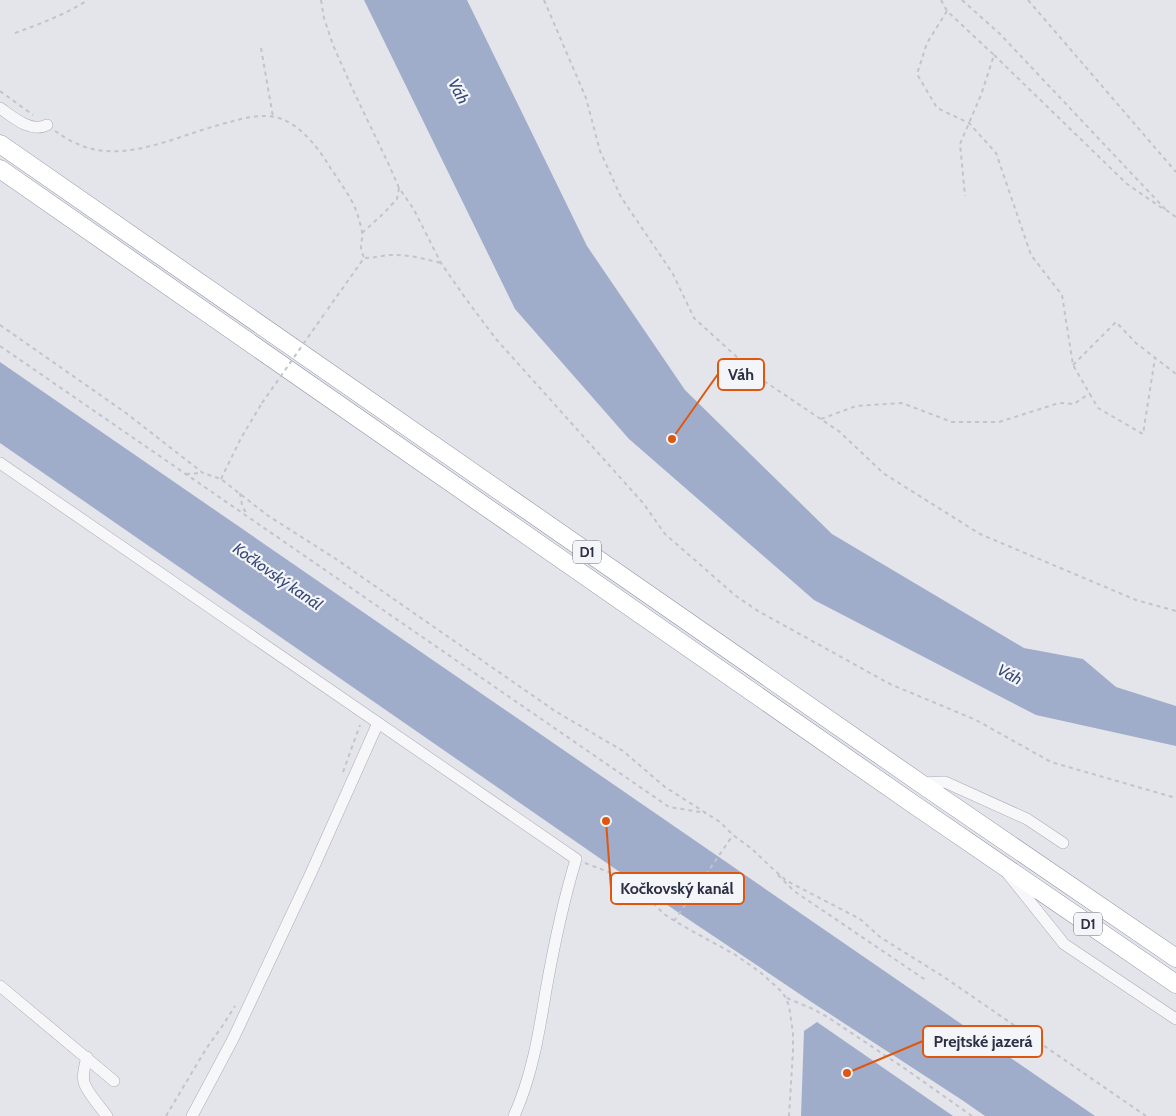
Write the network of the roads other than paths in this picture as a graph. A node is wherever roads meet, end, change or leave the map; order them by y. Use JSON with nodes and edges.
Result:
{"nodes":[{"id":1,"x":0,"y":108,"type":"edge"},
{"id":2,"x":47,"y":125,"type":"road end"},
{"id":3,"x":0,"y":144,"type":"edge"},
{"id":4,"x":0,"y":169,"type":"edge"},
{"id":5,"x":0,"y":463,"type":"edge"},
{"id":6,"x":378,"y":723,"type":"junction"},
{"id":7,"x":920,"y":784,"type":"junction"},
{"id":8,"x":1063,"y":844,"type":"dead end"},
{"id":9,"x":1001,"y":865,"type":"junction"},
{"id":10,"x":1176,"y":958,"type":"edge"},
{"id":11,"x":1176,"y":984,"type":"edge"},
{"id":12,"x":0,"y":986,"type":"edge"},
{"id":13,"x":1176,"y":1020,"type":"edge"},
{"id":14,"x":86,"y":1057,"type":"junction"},
{"id":15,"x":114,"y":1081,"type":"dead end"},
{"id":16,"x":107,"y":1116,"type":"edge"},
{"id":17,"x":192,"y":1116,"type":"edge"},
{"id":18,"x":514,"y":1116,"type":"edge"}],
"edges":[{"from":1,"to":2,"type":"street"},
{"from":3,"to":7,"type":"highway","number":"D1"},
{"from":4,"to":9,"type":"highway","number":"D1"},
{"from":5,"to":6,"type":"street"},
{"from":6,"to":17,"type":"street"},
{"from":6,"to":18,"type":"street"},
{"from":7,"to":8,"type":"street"},
{"from":7,"to":10,"type":"highway","number":"D1"},
{"from":9,"to":11,"type":"highway","number":"D1"},
{"from":9,"to":13,"type":"street"},
{"from":12,"to":14,"type":"street"},
{"from":14,"to":15,"type":"street"},
{"from":14,"to":16,"type":"street"}]}
